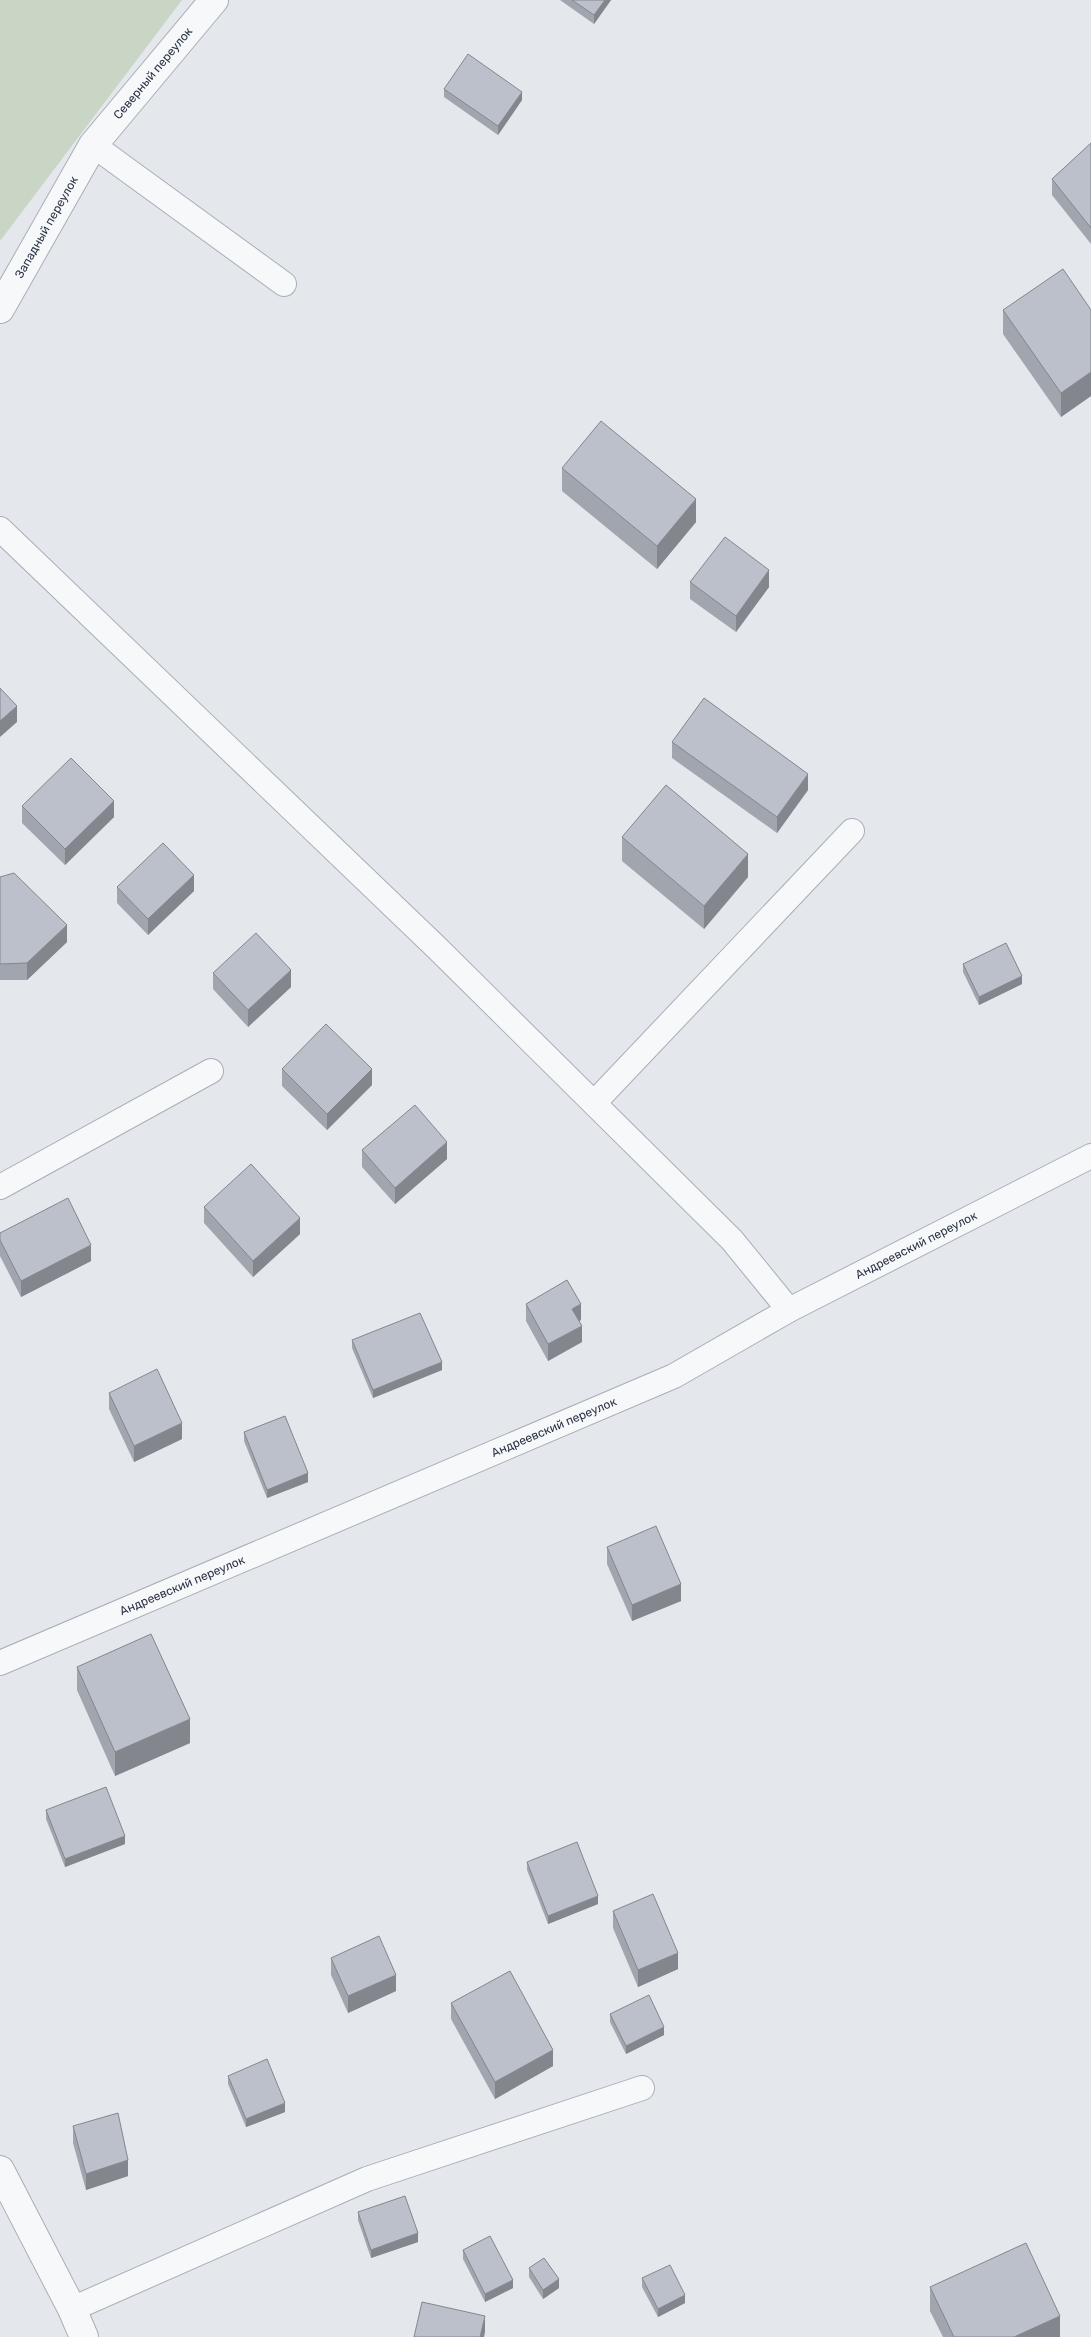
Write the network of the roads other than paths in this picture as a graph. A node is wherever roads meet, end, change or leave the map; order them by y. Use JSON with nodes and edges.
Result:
{"nodes":[{"id":1,"x":214,"y":0,"type":"edge"},
{"id":2,"x":93,"y":145,"type":"junction"},
{"id":3,"x":284,"y":284,"type":"dead end"},
{"id":4,"x":0,"y":309,"type":"edge"},
{"id":5,"x":0,"y":529,"type":"edge"},
{"id":6,"x":852,"y":832,"type":"dead end"},
{"id":7,"x":211,"y":1071,"type":"dead end"},
{"id":8,"x":594,"y":1103,"type":"junction"},
{"id":9,"x":1091,"y":1156,"type":"edge"},
{"id":10,"x":0,"y":1187,"type":"edge"},
{"id":11,"x":789,"y":1310,"type":"junction"},
{"id":12,"x":0,"y":1663,"type":"edge"},
{"id":13,"x":642,"y":2088,"type":"dead end"},
{"id":14,"x":0,"y":2170,"type":"edge"},
{"id":15,"x":72,"y":2309,"type":"junction"},
{"id":16,"x":84,"y":2337,"type":"edge"}],
"edges":[{"from":1,"to":2,"type":"street","name":"Северный переулок"},
{"from":2,"to":3,"type":"lane"},
{"from":2,"to":4,"type":"street","name":"Западный переулок"},
{"from":5,"to":8,"type":"lane"},
{"from":6,"to":8,"type":"lane"},
{"from":7,"to":10,"type":"lane"},
{"from":8,"to":11,"type":"lane"},
{"from":9,"to":11,"type":"lane","name":"Андреевский переулок"},
{"from":11,"to":12,"type":"lane","name":"Андреевский переулок"},
{"from":13,"to":15,"type":"lane"},
{"from":14,"to":15,"type":"street"},
{"from":15,"to":16,"type":"street"}]}
